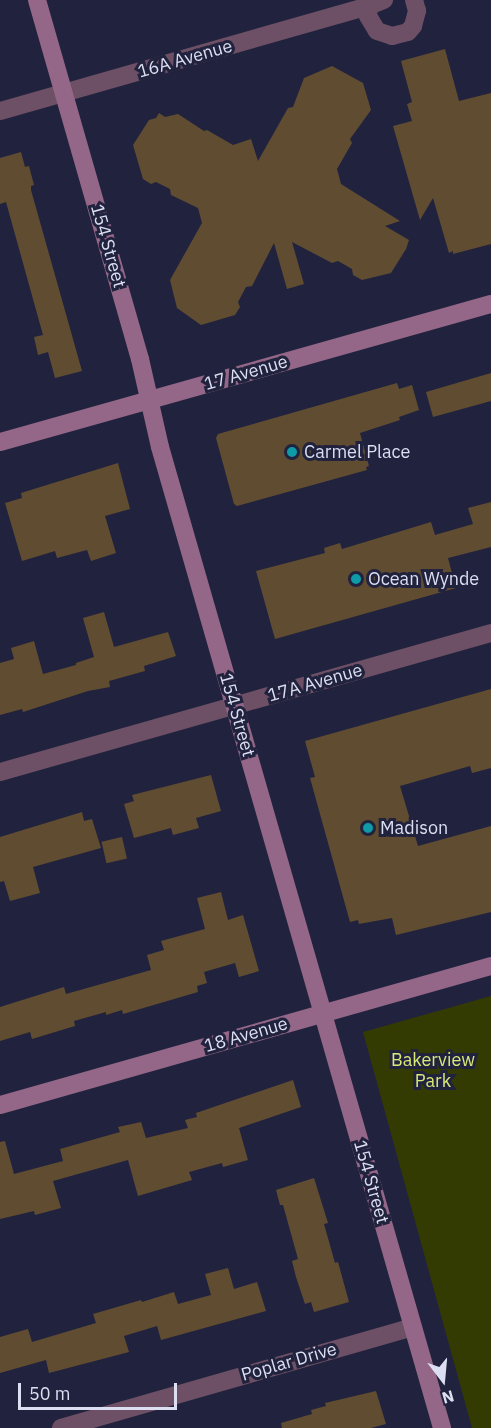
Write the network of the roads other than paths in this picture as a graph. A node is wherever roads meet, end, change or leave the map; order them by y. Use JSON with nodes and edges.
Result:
{"nodes":[{"id":1,"x":37,"y":0,"type":"edge"},
{"id":2,"x":414,"y":0,"type":"edge"},
{"id":3,"x":376,"y":3,"type":"edge"},
{"id":4,"x":63,"y":93,"type":"junction"},
{"id":5,"x":0,"y":111,"type":"edge"},
{"id":6,"x":491,"y":303,"type":"edge"},
{"id":7,"x":149,"y":400,"type":"junction"},
{"id":8,"x":0,"y":442,"type":"edge"},
{"id":9,"x":491,"y":633,"type":"edge"},
{"id":10,"x":235,"y":705,"type":"junction"},
{"id":11,"x":0,"y":772,"type":"edge"},
{"id":12,"x":491,"y":966,"type":"edge"},
{"id":13,"x":323,"y":1013,"type":"junction"},
{"id":14,"x":0,"y":1105,"type":"edge"},
{"id":15,"x":413,"y":1327,"type":"junction"},
{"id":16,"x":61,"y":1428,"type":"edge"},
{"id":17,"x":442,"y":1428,"type":"edge"}],
"edges":[{"from":1,"to":4,"type":"street","name":"154 Street"},
{"from":2,"to":3,"type":"street","name":"16A Avenue"},
{"from":3,"to":4,"type":"street","name":"16A Avenue"},
{"from":4,"to":5,"type":"street","name":"16A Avenue"},
{"from":4,"to":7,"type":"street","name":"154 Street"},
{"from":6,"to":7,"type":"street","name":"17 Avenue"},
{"from":7,"to":8,"type":"street","name":"17 Avenue"},
{"from":7,"to":10,"type":"street","name":"154 Street"},
{"from":9,"to":10,"type":"street","name":"17A Avenue"},
{"from":10,"to":11,"type":"street","name":"17A Avenue"},
{"from":10,"to":13,"type":"street","name":"154 Street"},
{"from":12,"to":13,"type":"street","name":"18 Avenue"},
{"from":13,"to":14,"type":"street","name":"18 Avenue"},
{"from":13,"to":15,"type":"street","name":"154 Street"},
{"from":15,"to":16,"type":"street","name":"Poplar Drive"},
{"from":15,"to":17,"type":"street","name":"154 Street"}]}
